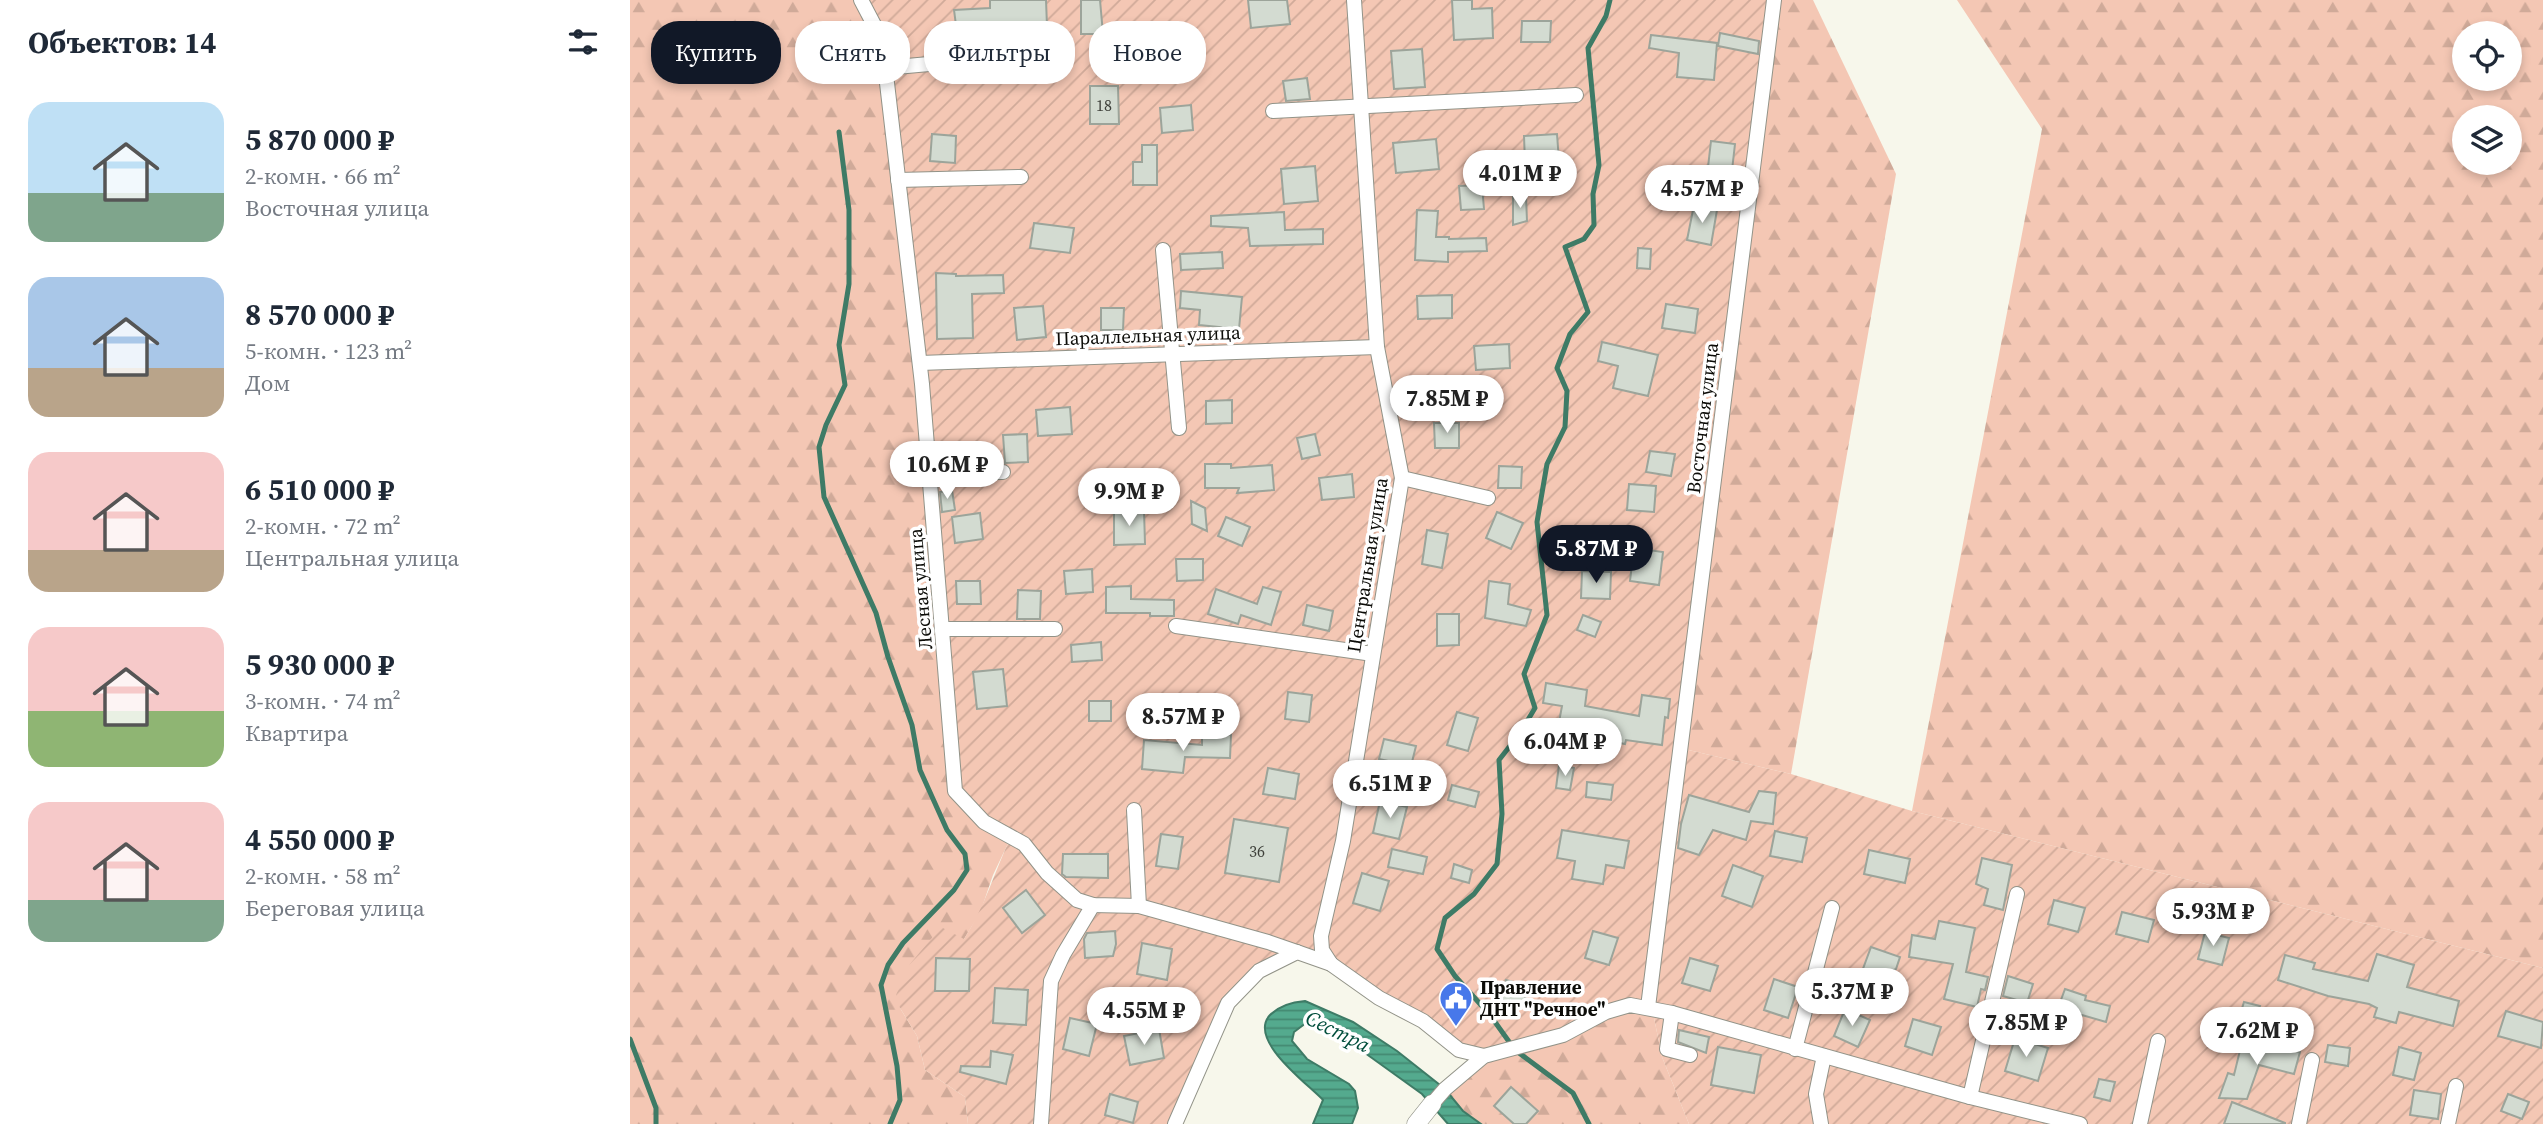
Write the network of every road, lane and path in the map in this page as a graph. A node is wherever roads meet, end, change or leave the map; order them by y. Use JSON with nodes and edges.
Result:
{"nodes":[{"id":1,"x":861,"y":0,"type":"edge"},
{"id":2,"x":1354,"y":0,"type":"edge"},
{"id":3,"x":1774,"y":0,"type":"edge"},
{"id":4,"x":872,"y":21,"type":"edge"},
{"id":5,"x":887,"y":84,"type":"edge"},
{"id":6,"x":1576,"y":96,"type":"dead end"},
{"id":7,"x":1361,"y":108,"type":"junction"},
{"id":8,"x":1273,"y":111,"type":"dead end"},
{"id":9,"x":1021,"y":177,"type":"dead end"},
{"id":10,"x":898,"y":180,"type":"junction"},
{"id":11,"x":1163,"y":250,"type":"dead end"},
{"id":12,"x":1377,"y":347,"type":"junction"},
{"id":13,"x":1170,"y":354,"type":"junction"},
{"id":14,"x":920,"y":363,"type":"junction"},
{"id":15,"x":1178,"y":428,"type":"dead end"},
{"id":16,"x":1003,"y":472,"type":"dead end"},
{"id":17,"x":930,"y":473,"type":"junction"},
{"id":18,"x":1402,"y":478,"type":"junction"},
{"id":19,"x":1488,"y":498,"type":"dead end"},
{"id":20,"x":1175,"y":626,"type":"dead end"},
{"id":21,"x":942,"y":629,"type":"junction"},
{"id":22,"x":1055,"y":629,"type":"dead end"},
{"id":23,"x":1373,"y":654,"type":"junction"},
{"id":24,"x":1134,"y":810,"type":"dead end"},
{"id":25,"x":2017,"y":894,"type":"dead end"},
{"id":26,"x":1093,"y":905,"type":"junction"},
{"id":27,"x":1139,"y":906,"type":"junction"},
{"id":28,"x":1832,"y":908,"type":"dead end"},
{"id":29,"x":1297,"y":952,"type":"junction"},
{"id":30,"x":1331,"y":964,"type":"junction"},
{"id":31,"x":1648,"y":1007,"type":"junction"},
{"id":32,"x":1672,"y":1013,"type":"junction"},
{"id":33,"x":2158,"y":1041,"type":"dead end"},
{"id":34,"x":1796,"y":1049,"type":"junction"},
{"id":35,"x":1690,"y":1055,"type":"dead end"},
{"id":36,"x":1484,"y":1056,"type":"junction"},
{"id":37,"x":1824,"y":1056,"type":"junction"},
{"id":38,"x":2312,"y":1060,"type":"dead end"},
{"id":39,"x":2456,"y":1086,"type":"dead end"},
{"id":40,"x":1970,"y":1097,"type":"junction"},
{"id":41,"x":1432,"y":1104,"type":"joint"},
{"id":42,"x":1041,"y":1124,"type":"edge"},
{"id":43,"x":1175,"y":1124,"type":"edge"},
{"id":44,"x":1416,"y":1124,"type":"edge"},
{"id":45,"x":1821,"y":1124,"type":"edge"},
{"id":46,"x":2080,"y":1124,"type":"edge"},
{"id":47,"x":2140,"y":1124,"type":"edge"},
{"id":48,"x":2299,"y":1124,"type":"edge"},
{"id":49,"x":2448,"y":1124,"type":"edge"}],
"edges":[{"from":1,"to":4,"type":"street","name":"Лесная улица"},
{"from":2,"to":7,"type":"street","name":"Центральная улица"},
{"from":3,"to":31,"type":"street","name":"Восточная улица"},
{"from":5,"to":10,"type":"street","name":"Лесная улица"},
{"from":6,"to":7,"type":"street"},
{"from":7,"to":8,"type":"street"},
{"from":7,"to":12,"type":"street","name":"Центральная улица"},
{"from":9,"to":10,"type":"street"},
{"from":10,"to":14,"type":"street","name":"Лесная улица"},
{"from":11,"to":13,"type":"street"},
{"from":12,"to":13,"type":"street","name":"Параллельная улица"},
{"from":12,"to":18,"type":"street","name":"Центральная улица"},
{"from":13,"to":14,"type":"street","name":"Параллельная улица"},
{"from":13,"to":15,"type":"street"},
{"from":14,"to":17,"type":"street","name":"Лесная улица"},
{"from":16,"to":17,"type":"street"},
{"from":17,"to":21,"type":"street","name":"Лесная улица"},
{"from":18,"to":19,"type":"street"},
{"from":18,"to":23,"type":"street","name":"Центральная улица"},
{"from":20,"to":23,"type":"street"},
{"from":21,"to":22,"type":"street"},
{"from":21,"to":26,"type":"street","name":"Лесная улица"},
{"from":23,"to":30,"type":"street","name":"Центральная улица"},
{"from":24,"to":27,"type":"street"},
{"from":25,"to":40,"type":"street"},
{"from":26,"to":27,"type":"street","name":"Лесная улица"},
{"from":26,"to":42,"type":"street"},
{"from":27,"to":29,"type":"street","name":"Лесная улица"},
{"from":28,"to":34,"type":"street"},
{"from":29,"to":30,"type":"street","name":"Лесная улица"},
{"from":29,"to":43,"type":"street"},
{"from":30,"to":36,"type":"street","name":"Лесная улица"},
{"from":31,"to":32,"type":"street"},
{"from":31,"to":36,"type":"street"},
{"from":32,"to":34,"type":"street"},
{"from":32,"to":35,"type":"street"},
{"from":33,"to":47,"type":"street"},
{"from":34,"to":37,"type":"street"},
{"from":36,"to":41,"type":"street"},
{"from":37,"to":40,"type":"street"},
{"from":37,"to":45,"type":"street"},
{"from":38,"to":48,"type":"street"},
{"from":39,"to":49,"type":"street"},
{"from":40,"to":46,"type":"street"},
{"from":41,"to":44,"type":"street"}]}
